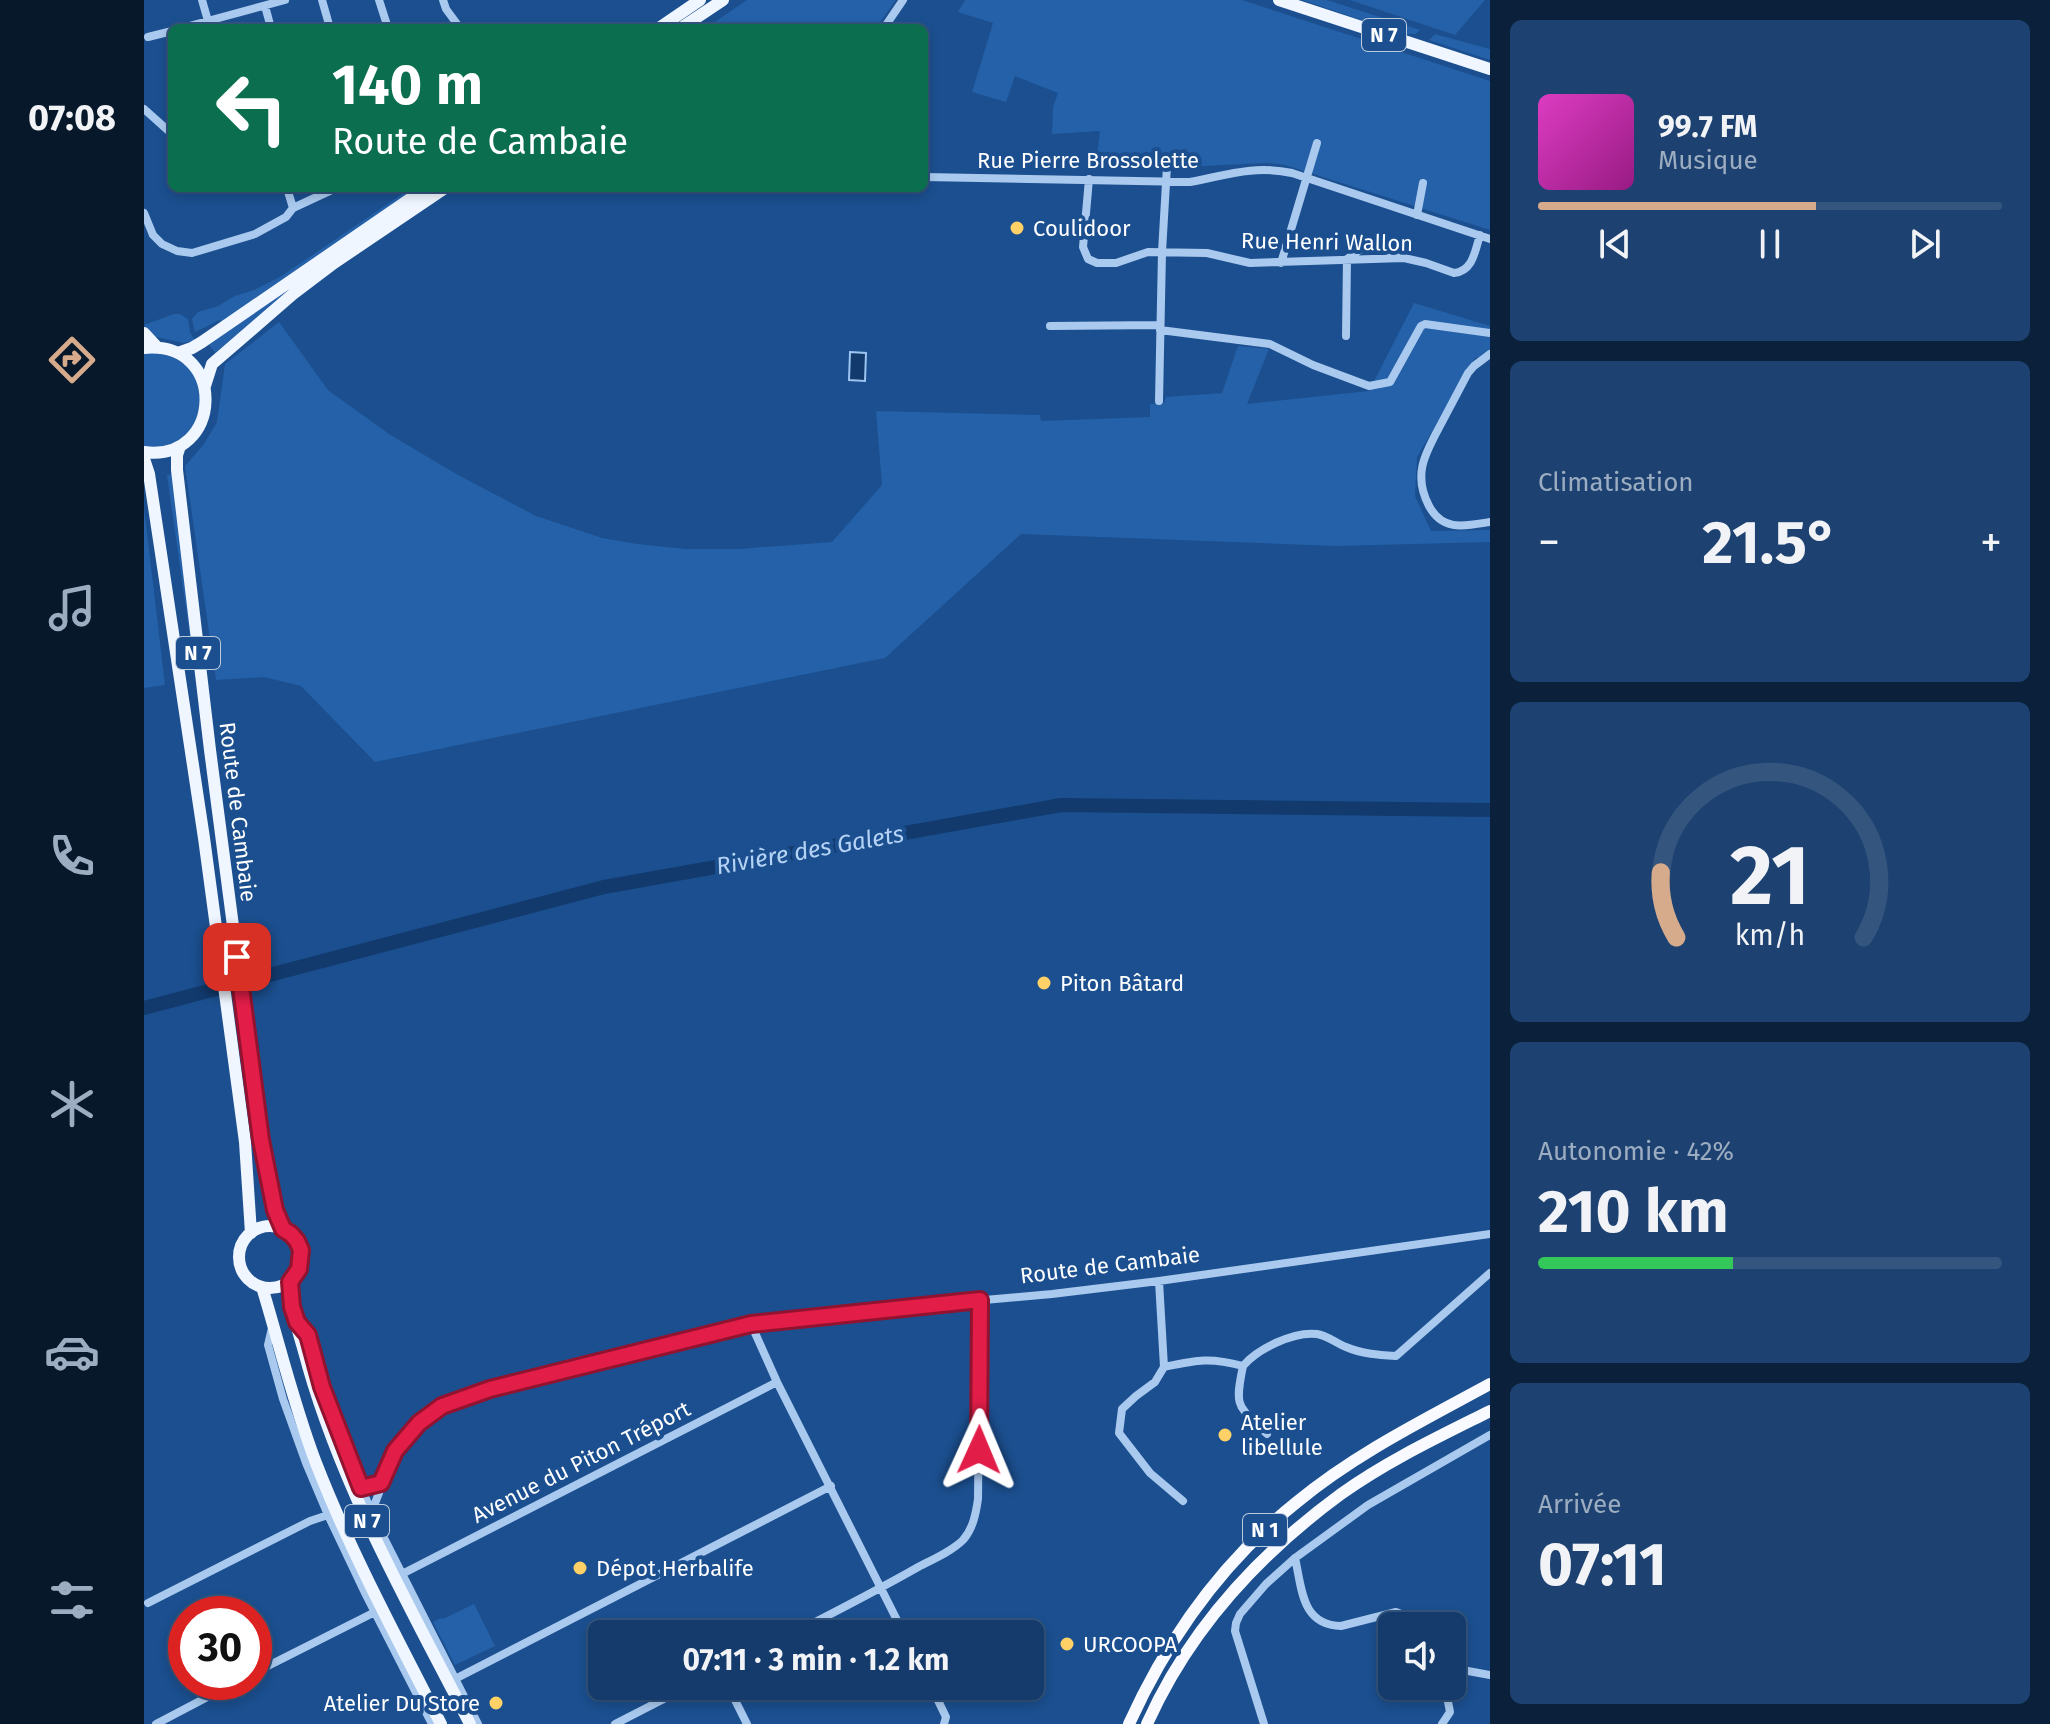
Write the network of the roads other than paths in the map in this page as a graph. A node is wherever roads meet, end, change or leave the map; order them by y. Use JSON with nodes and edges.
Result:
{"nodes":[{"id":1,"x":202,"y":0,"type":"edge"},
{"id":2,"x":285,"y":0,"type":"edge"},
{"id":3,"x":322,"y":0,"type":"edge"},
{"id":4,"x":379,"y":0,"type":"edge"},
{"id":5,"x":443,"y":0,"type":"edge"},
{"id":6,"x":700,"y":0,"type":"edge"},
{"id":7,"x":723,"y":0,"type":"edge"},
{"id":8,"x":903,"y":0,"type":"edge"},
{"id":9,"x":1279,"y":0,"type":"edge"},
{"id":10,"x":265,"y":6,"type":"junction"},
{"id":11,"x":208,"y":21,"type":"junction"},
{"id":12,"x":197,"y":24,"type":"edge"},
{"id":13,"x":270,"y":24,"type":"edge"},
{"id":14,"x":329,"y":24,"type":"edge"},
{"id":15,"x":387,"y":24,"type":"edge"},
{"id":16,"x":457,"y":24,"type":"edge"},
{"id":17,"x":665,"y":24,"type":"edge"},
{"id":18,"x":687,"y":24,"type":"edge"},
{"id":19,"x":887,"y":24,"type":"edge"},
{"id":20,"x":168,"y":32,"type":"edge"},
{"id":21,"x":145,"y":38,"type":"edge"},
{"id":22,"x":1490,"y":69,"type":"edge"},
{"id":23,"x":144,"y":109,"type":"edge"},
{"id":24,"x":168,"y":130,"type":"edge"},
{"id":25,"x":1317,"y":143,"type":"dead end"},
{"id":26,"x":1167,"y":166,"type":"dead end"},
{"id":27,"x":928,"y":177,"type":"edge"},
{"id":28,"x":1306,"y":178,"type":"junction"},
{"id":29,"x":1089,"y":179,"type":"junction"},
{"id":30,"x":1167,"y":181,"type":"junction"},
{"id":31,"x":1423,"y":183,"type":"dead end"},
{"id":32,"x":288,"y":192,"type":"edge"},
{"id":33,"x":327,"y":192,"type":"edge"},
{"id":34,"x":420,"y":192,"type":"edge"},
{"id":35,"x":439,"y":192,"type":"edge"},
{"id":36,"x":293,"y":208,"type":"junction"},
{"id":37,"x":144,"y":213,"type":"edge"},
{"id":38,"x":1417,"y":215,"type":"junction"},
{"id":39,"x":1480,"y":235,"type":"junction"},
{"id":40,"x":1490,"y":239,"type":"edge"},
{"id":41,"x":1162,"y":252,"type":"junction"},
{"id":42,"x":1347,"y":259,"type":"junction"},
{"id":43,"x":1281,"y":263,"type":"junction"},
{"id":44,"x":1050,"y":326,"type":"dead end"},
{"id":45,"x":1160,"y":328,"type":"junction"},
{"id":46,"x":144,"y":333,"type":"edge"},
{"id":47,"x":1490,"y":333,"type":"edge"},
{"id":48,"x":1346,"y":336,"type":"dead end"},
{"id":49,"x":150,"y":348,"type":"edge"},
{"id":50,"x":178,"y":353,"type":"junction"},
{"id":51,"x":1490,"y":354,"type":"edge"},
{"id":52,"x":205,"y":386,"type":"junction"},
{"id":53,"x":1159,"y":401,"type":"dead end"},
{"id":54,"x":180,"y":446,"type":"junction"},
{"id":55,"x":144,"y":452,"type":"edge"},
{"id":56,"x":144,"y":459,"type":"edge"},
{"id":57,"x":1490,"y":522,"type":"edge"},
{"id":58,"x":283,"y":1229,"type":"junction"},
{"id":59,"x":251,"y":1233,"type":"junction"},
{"id":60,"x":1490,"y":1234,"type":"edge"},
{"id":61,"x":1490,"y":1273,"type":"edge"},
{"id":62,"x":1159,"y":1281,"type":"junction"},
{"id":63,"x":290,"y":1282,"type":"junction"},
{"id":64,"x":262,"y":1287,"type":"junction"},
{"id":65,"x":980,"y":1300,"type":"junction"},
{"id":66,"x":297,"y":1322,"type":"junction"},
{"id":67,"x":751,"y":1324,"type":"junction"},
{"id":68,"x":273,"y":1328,"type":"junction"},
{"id":69,"x":1243,"y":1366,"type":"junction"},
{"id":70,"x":1164,"y":1367,"type":"junction"},
{"id":71,"x":777,"y":1382,"type":"junction"},
{"id":72,"x":1490,"y":1384,"type":"edge"},
{"id":73,"x":1490,"y":1411,"type":"edge"},
{"id":74,"x":1267,"y":1434,"type":"dead end"},
{"id":75,"x":1490,"y":1435,"type":"edge"},
{"id":76,"x":381,"y":1483,"type":"junction"},
{"id":77,"x":831,"y":1486,"type":"junction"},
{"id":78,"x":361,"y":1488,"type":"junction"},
{"id":79,"x":1183,"y":1501,"type":"dead end"},
{"id":80,"x":372,"y":1511,"type":"junction"},
{"id":81,"x":328,"y":1515,"type":"junction"},
{"id":82,"x":1295,"y":1558,"type":"junction"},
{"id":83,"x":402,"y":1574,"type":"junction"},
{"id":84,"x":881,"y":1589,"type":"junction"},
{"id":85,"x":148,"y":1603,"type":"dead end"},
{"id":86,"x":375,"y":1612,"type":"junction"},
{"id":87,"x":1378,"y":1617,"type":"edge"},
{"id":88,"x":820,"y":1620,"type":"edge"},
{"id":89,"x":897,"y":1620,"type":"edge"},
{"id":90,"x":272,"y":1664,"type":"edge"},
{"id":91,"x":1466,"y":1671,"type":"edge"},
{"id":92,"x":1490,"y":1675,"type":"edge"},
{"id":93,"x":455,"y":1679,"type":"junction"},
{"id":94,"x":202,"y":1700,"type":"edge"},
{"id":95,"x":662,"y":1700,"type":"edge"},
{"id":96,"x":735,"y":1700,"type":"edge"},
{"id":97,"x":938,"y":1700,"type":"edge"},
{"id":98,"x":1447,"y":1700,"type":"edge"},
{"id":99,"x":156,"y":1724,"type":"edge"},
{"id":100,"x":432,"y":1724,"type":"edge"},
{"id":101,"x":441,"y":1724,"type":"edge"},
{"id":102,"x":470,"y":1724,"type":"edge"},
{"id":103,"x":478,"y":1724,"type":"edge"},
{"id":104,"x":615,"y":1724,"type":"edge"},
{"id":105,"x":747,"y":1724,"type":"edge"},
{"id":106,"x":944,"y":1724,"type":"edge"},
{"id":107,"x":1129,"y":1724,"type":"edge"},
{"id":108,"x":1147,"y":1724,"type":"edge"},
{"id":109,"x":1264,"y":1724,"type":"edge"},
{"id":110,"x":1442,"y":1724,"type":"edge"}],
"edges":[{"from":1,"to":11,"type":"street"},
{"from":2,"to":10,"type":"street"},
{"from":3,"to":14,"type":"street"},
{"from":4,"to":15,"type":"street"},
{"from":5,"to":16,"type":"street"},
{"from":6,"to":17,"type":"main road"},
{"from":7,"to":18,"type":"main road"},
{"from":8,"to":19,"type":"street"},
{"from":9,"to":22,"type":"main road","number":"N 7"},
{"from":10,"to":11,"type":"street"},
{"from":10,"to":13,"type":"street"},
{"from":11,"to":12,"type":"street"},
{"from":20,"to":21,"type":"street"},
{"from":23,"to":24,"type":"street"},
{"from":25,"to":28,"type":"street"},
{"from":26,"to":30,"type":"street"},
{"from":27,"to":29,"type":"street","name":"Rue Pierre Brossolette"},
{"from":28,"to":30,"type":"street","name":"Rue Pierre Brossolette"},
{"from":28,"to":38,"type":"street","name":"Rue Pierre Brossolette"},
{"from":28,"to":43,"type":"street"},
{"from":29,"to":30,"type":"street","name":"Rue Pierre Brossolette"},
{"from":29,"to":41,"type":"street","name":"Rue Henri Wallon"},
{"from":30,"to":41,"type":"street"},
{"from":31,"to":38,"type":"street"},
{"from":32,"to":36,"type":"street"},
{"from":33,"to":36,"type":"street"},
{"from":34,"to":50,"type":"main road"},
{"from":35,"to":52,"type":"main road"},
{"from":36,"to":37,"type":"street"},
{"from":38,"to":39,"type":"street","name":"Rue Pierre Brossolette"},
{"from":39,"to":40,"type":"street","name":"Rue Pierre Brossolette"},
{"from":39,"to":42,"type":"street","name":"Rue Henri Wallon"},
{"from":41,"to":43,"type":"street","name":"Rue Henri Wallon"},
{"from":41,"to":45,"type":"street"},
{"from":42,"to":43,"type":"street","name":"Rue Henri Wallon"},
{"from":42,"to":48,"type":"street"},
{"from":44,"to":45,"type":"street"},
{"from":45,"to":47,"type":"street"},
{"from":45,"to":53,"type":"street"},
{"from":46,"to":49,"type":"main road"},
{"from":49,"to":50,"type":"main road"},
{"from":50,"to":52,"type":"main road"},
{"from":51,"to":57,"type":"street"},
{"from":52,"to":54,"type":"main road"},
{"from":54,"to":55,"type":"main road"},
{"from":54,"to":58,"type":"main road","name":"Route de Cambaie","number":"N 7"},
{"from":56,"to":59,"type":"main road","name":"Route de Cambaie","number":"N 7"},
{"from":58,"to":59,"type":"main road"},
{"from":58,"to":63,"type":"main road","name":"Route de Cambaie","number":"N 7"},
{"from":59,"to":64,"type":"main road","name":"Route de Cambaie","number":"N 7"},
{"from":60,"to":62,"type":"street","name":"Route de Cambaie"},
{"from":61,"to":69,"type":"street"},
{"from":62,"to":65,"type":"street","name":"Route de Cambaie"},
{"from":62,"to":70,"type":"street"},
{"from":63,"to":64,"type":"main road"},
{"from":63,"to":66,"type":"main road","name":"Route de Cambaie","number":"N 7"},
{"from":64,"to":68,"type":"main road","name":"Route de Cambaie","number":"N 7"},
{"from":65,"to":67,"type":"street","name":"Route de Cambaie"},
{"from":65,"to":84,"type":"street"},
{"from":66,"to":78,"type":"street"},
{"from":66,"to":102,"type":"main road","name":"Route de Cambaie","number":"N 7"},
{"from":67,"to":71,"type":"street"},
{"from":67,"to":76,"type":"street","name":"Route de Cambaie"},
{"from":68,"to":81,"type":"street"},
{"from":68,"to":101,"type":"main road","name":"Route de Cambaie","number":"N 7"},
{"from":69,"to":70,"type":"street"},
{"from":69,"to":74,"type":"street"},
{"from":70,"to":79,"type":"street"},
{"from":71,"to":77,"type":"street"},
{"from":71,"to":83,"type":"street","name":"Avenue du Piton Tréport"},
{"from":72,"to":107,"type":"highway","number":"N 1"},
{"from":73,"to":108,"type":"highway","number":"N 1"},
{"from":75,"to":82,"type":"street"},
{"from":76,"to":78,"type":"street"},
{"from":76,"to":80,"type":"street","name":"Route de Cambaie"},
{"from":77,"to":84,"type":"street"},
{"from":77,"to":93,"type":"street"},
{"from":78,"to":80,"type":"street"},
{"from":80,"to":83,"type":"street"},
{"from":81,"to":85,"type":"street"},
{"from":81,"to":86,"type":"street"},
{"from":82,"to":87,"type":"street"},
{"from":82,"to":109,"type":"street"},
{"from":83,"to":93,"type":"street"},
{"from":84,"to":88,"type":"street"},
{"from":84,"to":89,"type":"street"},
{"from":86,"to":90,"type":"street"},
{"from":86,"to":100,"type":"street"},
{"from":91,"to":92,"type":"street"},
{"from":93,"to":103,"type":"street"},
{"from":94,"to":99,"type":"street"},
{"from":95,"to":104,"type":"street"},
{"from":96,"to":105,"type":"street"},
{"from":97,"to":106,"type":"street"},
{"from":98,"to":110,"type":"street"}]}
